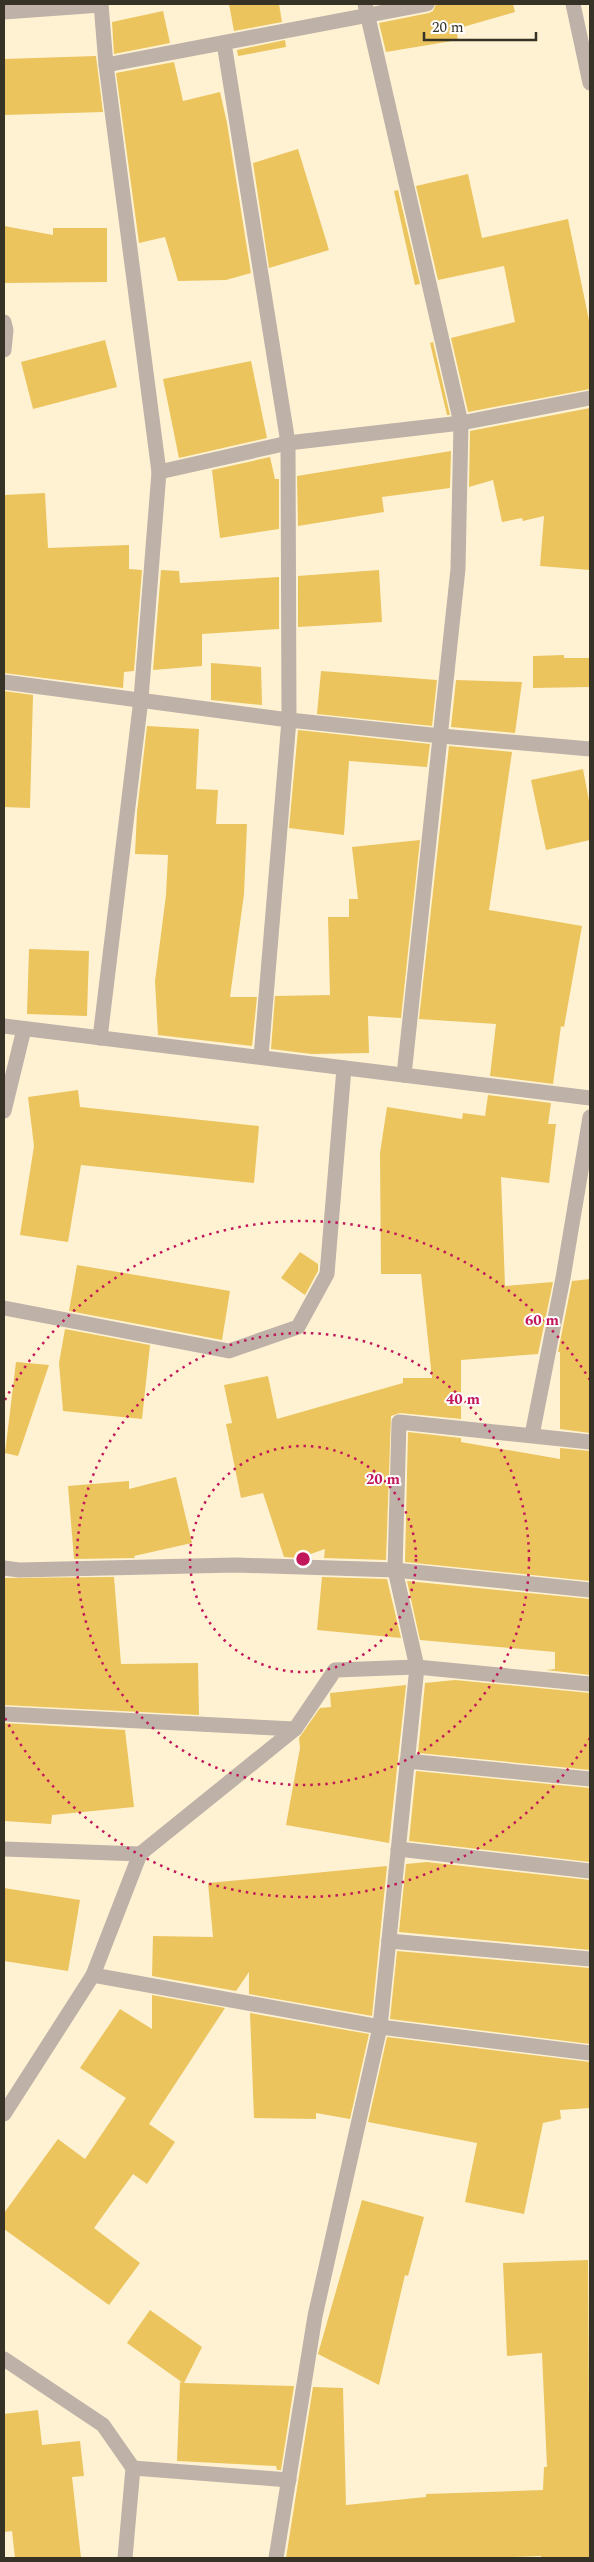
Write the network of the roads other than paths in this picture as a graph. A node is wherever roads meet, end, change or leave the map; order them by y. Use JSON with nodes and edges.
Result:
{"nodes":[{"id":1,"x":101,"y":4,"type":"edge"},
{"id":2,"x":427,"y":4,"type":"edge"},
{"id":3,"x":573,"y":4,"type":"edge"},
{"id":4,"x":366,"y":9,"type":"edge"},
{"id":5,"x":4,"y":12,"type":"edge"},
{"id":6,"x":224,"y":43,"type":"junction"},
{"id":7,"x":106,"y":65,"type":"junction"},
{"id":8,"x":590,"y":83,"type":"edge"},
{"id":9,"x":4,"y":322,"type":"edge"},
{"id":10,"x":4,"y":350,"type":"edge"},
{"id":11,"x":590,"y":398,"type":"edge"},
{"id":12,"x":461,"y":423,"type":"junction"},
{"id":13,"x":288,"y":443,"type":"junction"},
{"id":14,"x":159,"y":472,"type":"junction"},
{"id":15,"x":4,"y":682,"type":"edge"},
{"id":16,"x":142,"y":699,"type":"junction"},
{"id":17,"x":289,"y":720,"type":"junction"},
{"id":18,"x":441,"y":736,"type":"junction"},
{"id":19,"x":590,"y":749,"type":"edge"},
{"id":20,"x":4,"y":1026,"type":"edge"},
{"id":21,"x":24,"y":1029,"type":"junction"},
{"id":22,"x":100,"y":1038,"type":"junction"},
{"id":23,"x":261,"y":1057,"type":"junction"},
{"id":24,"x":344,"y":1068,"type":"junction"},
{"id":25,"x":404,"y":1075,"type":"junction"},
{"id":26,"x":590,"y":1098,"type":"edge"},
{"id":27,"x":4,"y":1111,"type":"edge"},
{"id":28,"x":590,"y":1117,"type":"edge"},
{"id":29,"x":4,"y":1308,"type":"edge"},
{"id":30,"x":532,"y":1436,"type":"junction"},
{"id":31,"x":590,"y":1442,"type":"edge"},
{"id":32,"x":4,"y":1568,"type":"edge"},
{"id":33,"x":394,"y":1570,"type":"junction"},
{"id":34,"x":590,"y":1590,"type":"edge"},
{"id":35,"x":417,"y":1667,"type":"junction"},
{"id":36,"x":590,"y":1684,"type":"edge"},
{"id":37,"x":4,"y":1714,"type":"edge"},
{"id":38,"x":294,"y":1729,"type":"junction"},
{"id":39,"x":407,"y":1761,"type":"junction"},
{"id":40,"x":590,"y":1778,"type":"edge"},
{"id":41,"x":4,"y":1849,"type":"edge"},
{"id":42,"x":398,"y":1849,"type":"junction"},
{"id":43,"x":140,"y":1854,"type":"junction"},
{"id":44,"x":590,"y":1871,"type":"edge"},
{"id":45,"x":389,"y":1941,"type":"junction"},
{"id":46,"x":590,"y":1959,"type":"edge"},
{"id":47,"x":93,"y":1975,"type":"junction"},
{"id":48,"x":380,"y":2027,"type":"junction"},
{"id":49,"x":590,"y":2053,"type":"edge"},
{"id":50,"x":4,"y":2114,"type":"edge"},
{"id":51,"x":4,"y":2359,"type":"edge"},
{"id":52,"x":133,"y":2468,"type":"junction"},
{"id":53,"x":289,"y":2480,"type":"junction"},
{"id":54,"x":125,"y":2558,"type":"edge"},
{"id":55,"x":276,"y":2558,"type":"edge"}],
"edges":[{"from":1,"to":5,"type":"street"},
{"from":1,"to":7,"type":"street"},
{"from":2,"to":4,"type":"street"},
{"from":3,"to":8,"type":"street"},
{"from":4,"to":6,"type":"street"},
{"from":4,"to":12,"type":"street"},
{"from":6,"to":7,"type":"street"},
{"from":6,"to":13,"type":"street"},
{"from":7,"to":14,"type":"street"},
{"from":9,"to":10,"type":"street"},
{"from":11,"to":12,"type":"street"},
{"from":12,"to":13,"type":"street"},
{"from":12,"to":18,"type":"street"},
{"from":13,"to":14,"type":"street"},
{"from":13,"to":17,"type":"street"},
{"from":14,"to":16,"type":"street"},
{"from":15,"to":16,"type":"street"},
{"from":16,"to":17,"type":"street"},
{"from":16,"to":22,"type":"street"},
{"from":17,"to":18,"type":"street"},
{"from":17,"to":23,"type":"street"},
{"from":18,"to":19,"type":"street"},
{"from":18,"to":25,"type":"street"},
{"from":20,"to":21,"type":"street"},
{"from":21,"to":22,"type":"street"},
{"from":21,"to":27,"type":"street"},
{"from":22,"to":23,"type":"street"},
{"from":23,"to":24,"type":"street"},
{"from":24,"to":25,"type":"street"},
{"from":24,"to":29,"type":"street"},
{"from":25,"to":26,"type":"street"},
{"from":28,"to":30,"type":"street"},
{"from":30,"to":31,"type":"street"},
{"from":30,"to":33,"type":"street"},
{"from":32,"to":33,"type":"street"},
{"from":33,"to":34,"type":"street"},
{"from":33,"to":35,"type":"street"},
{"from":35,"to":36,"type":"street"},
{"from":35,"to":38,"type":"street"},
{"from":35,"to":39,"type":"street"},
{"from":37,"to":38,"type":"street"},
{"from":38,"to":43,"type":"street"},
{"from":39,"to":40,"type":"street"},
{"from":39,"to":42,"type":"street"},
{"from":41,"to":43,"type":"street"},
{"from":42,"to":44,"type":"street"},
{"from":42,"to":45,"type":"street"},
{"from":43,"to":47,"type":"street"},
{"from":45,"to":46,"type":"street"},
{"from":45,"to":48,"type":"street"},
{"from":47,"to":48,"type":"street"},
{"from":47,"to":50,"type":"street"},
{"from":48,"to":49,"type":"street"},
{"from":48,"to":53,"type":"street"},
{"from":51,"to":52,"type":"street"},
{"from":52,"to":53,"type":"street"},
{"from":52,"to":54,"type":"street"},
{"from":53,"to":55,"type":"street"}]}
